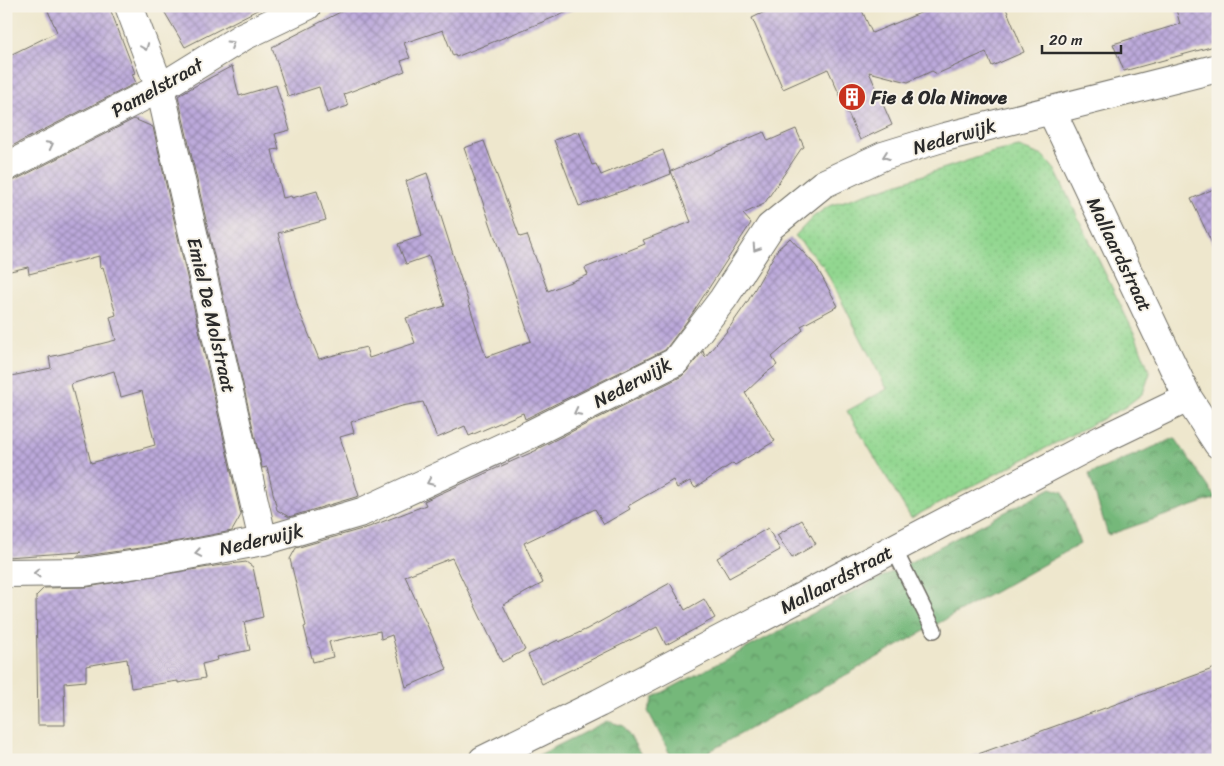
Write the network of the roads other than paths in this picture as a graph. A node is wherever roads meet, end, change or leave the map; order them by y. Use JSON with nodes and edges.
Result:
{"nodes":[{"id":1,"x":129,"y":6,"type":"edge"},
{"id":2,"x":307,"y":6,"type":"edge"},
{"id":3,"x":1218,"y":68,"type":"edge"},
{"id":4,"x":160,"y":88,"type":"junction"},
{"id":5,"x":1051,"y":110,"type":"junction"},
{"id":6,"x":6,"y":167,"type":"edge"},
{"id":7,"x":1188,"y":398,"type":"junction"},
{"id":8,"x":1218,"y":444,"type":"edge"},
{"id":9,"x":263,"y":541,"type":"junction"},
{"id":10,"x":894,"y":549,"type":"junction"},
{"id":11,"x":6,"y":573,"type":"edge"},
{"id":12,"x":934,"y":630,"type":"dead end"},
{"id":13,"x":483,"y":760,"type":"edge"}],
"edges":[{"from":1,"to":4,"type":"street","name":"Emiel De Molstraat","one_way":true},
{"from":4,"to":2,"type":"street","name":"Pamelstraat","one_way":true},
{"from":3,"to":5,"type":"street","name":"Nederwijk"},
{"from":6,"to":4,"type":"street","name":"Pamelstraat","one_way":true},
{"from":4,"to":9,"type":"street","name":"Emiel De Molstraat"},
{"from":5,"to":7,"type":"street","name":"Mallaardstraat"},
{"from":5,"to":9,"type":"street","name":"Nederwijk","one_way":true},
{"from":7,"to":8,"type":"street","name":"Mallaardstraat"},
{"from":7,"to":10,"type":"street","name":"Mallaardstraat"},
{"from":9,"to":11,"type":"street","name":"Nederwijk","one_way":true},
{"from":10,"to":12,"type":"lane"},
{"from":10,"to":13,"type":"street","name":"Mallaardstraat"}]}
